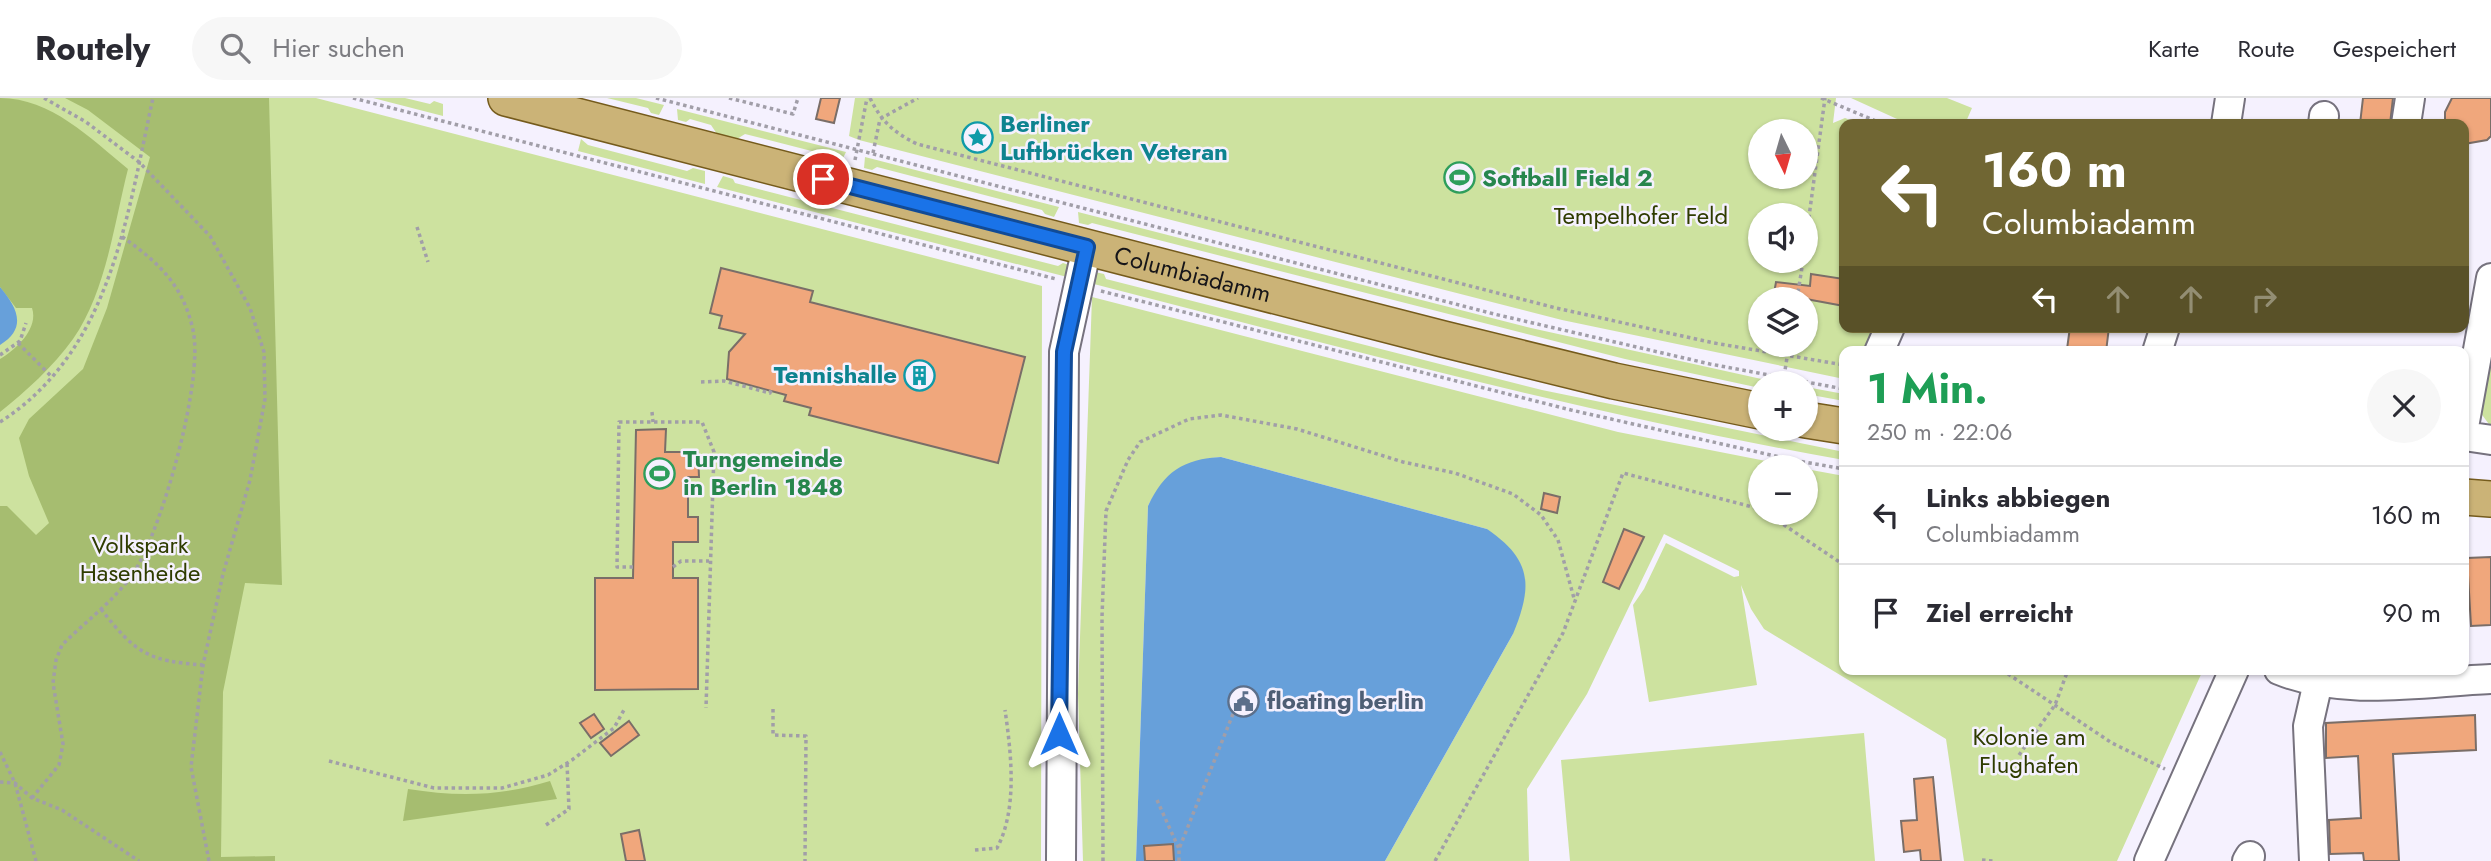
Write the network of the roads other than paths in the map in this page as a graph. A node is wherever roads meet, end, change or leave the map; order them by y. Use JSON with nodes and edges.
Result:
{"nodes":[{"id":1,"x":506,"y":98,"type":"edge"},
{"id":2,"x":2230,"y":98,"type":"edge"},
{"id":3,"x":2410,"y":98,"type":"edge"},
{"id":4,"x":2227,"y":119,"type":"edge"},
{"id":5,"x":2407,"y":119,"type":"edge"},
{"id":6,"x":1087,"y":247,"type":"junction"},
{"id":7,"x":2491,"y":278,"type":"edge"},
{"id":8,"x":2479,"y":323,"type":"edge"},
{"id":9,"x":2469,"y":392,"type":"edge"},
{"id":10,"x":1748,"y":409,"type":"edge"},
{"id":11,"x":1818,"y":422,"type":"edge"},
{"id":12,"x":1839,"y":425,"type":"edge"},
{"id":13,"x":2469,"y":437,"type":"edge"},
{"id":14,"x":2491,"y":440,"type":"edge"},
{"id":15,"x":2469,"y":497,"type":"edge"},
{"id":16,"x":2491,"y":499,"type":"edge"},
{"id":17,"x":2232,"y":675,"type":"edge"},
{"id":18,"x":2295,"y":675,"type":"edge"},
{"id":19,"x":2453,"y":676,"type":"edge"},
{"id":20,"x":2491,"y":679,"type":"edge"},
{"id":21,"x":2318,"y":682,"type":"junction"},
{"id":22,"x":2154,"y":856,"type":"edge"},
{"id":23,"x":1061,"y":861,"type":"edge"},
{"id":24,"x":2314,"y":861,"type":"edge"}],
"edges":[{"from":1,"to":6,"type":"main road","name":"Columbiadamm"},
{"from":2,"to":4,"type":"street"},
{"from":3,"to":5,"type":"street"},
{"from":6,"to":10,"type":"main road","name":"Columbiadamm"},
{"from":6,"to":23,"type":"street"},
{"from":7,"to":8,"type":"street"},
{"from":8,"to":9,"type":"street"},
{"from":11,"to":12,"type":"main road"},
{"from":13,"to":14,"type":"street"},
{"from":15,"to":16,"type":"main road"},
{"from":17,"to":22,"type":"street"},
{"from":18,"to":21,"type":"street"},
{"from":19,"to":20,"type":"street"},
{"from":19,"to":21,"type":"street"},
{"from":21,"to":24,"type":"street"}]}
